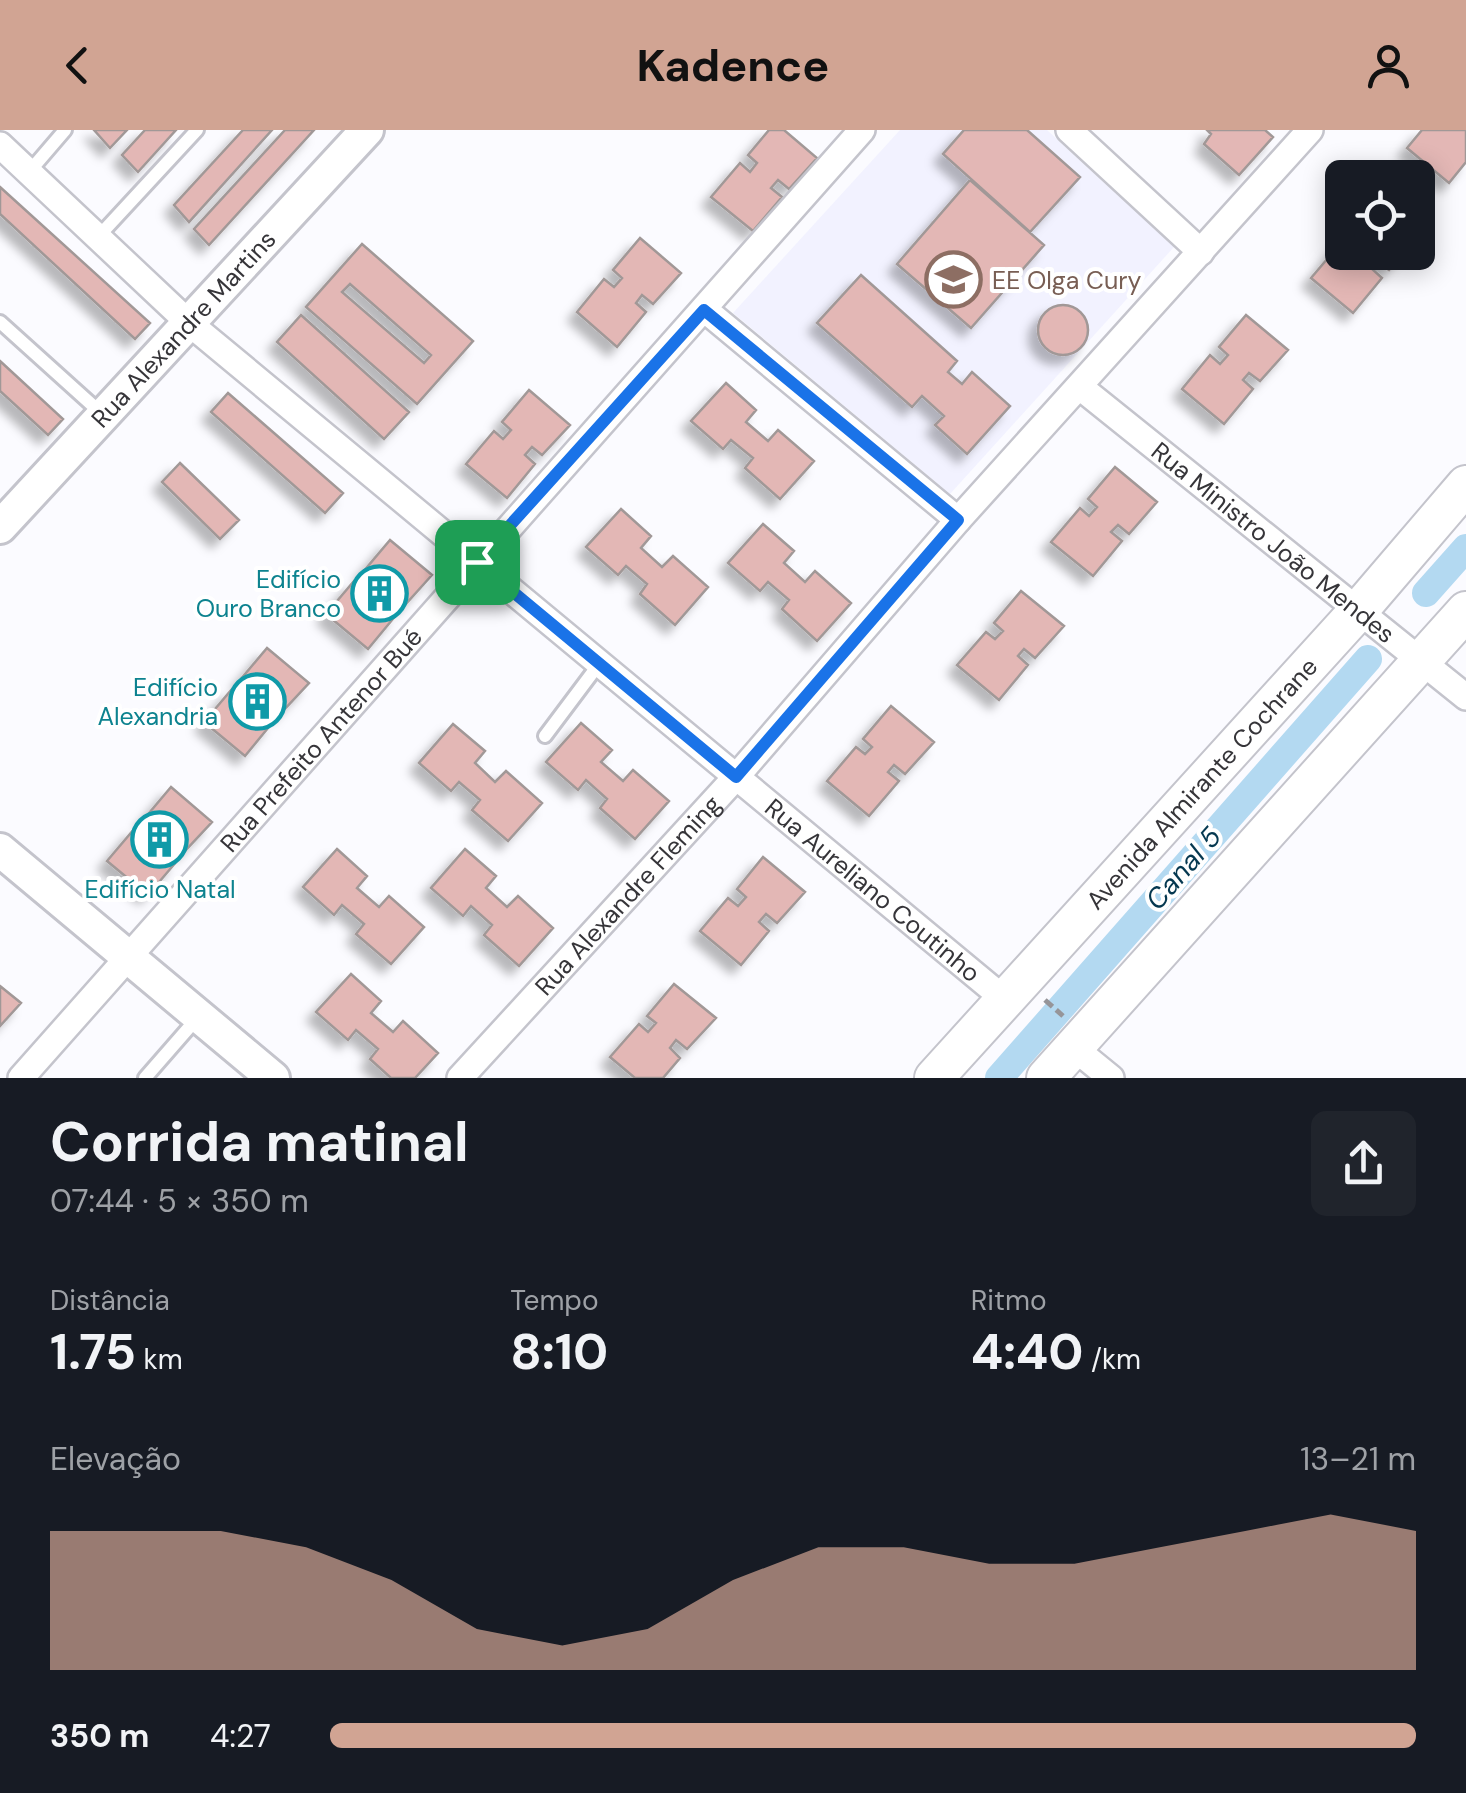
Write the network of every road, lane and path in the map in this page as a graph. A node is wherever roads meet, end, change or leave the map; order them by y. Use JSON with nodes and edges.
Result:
{"nodes":[{"id":1,"x":66,"y":130,"type":"edge"},
{"id":2,"x":198,"y":130,"type":"edge"},
{"id":3,"x":367,"y":130,"type":"edge"},
{"id":4,"x":862,"y":130,"type":"edge"},
{"id":5,"x":1069,"y":130,"type":"edge"},
{"id":6,"x":1310,"y":130,"type":"edge"},
{"id":7,"x":0,"y":146,"type":"edge"},
{"id":8,"x":29,"y":172,"type":"junction"},
{"id":9,"x":98,"y":237,"type":"junction"},
{"id":10,"x":1201,"y":252,"type":"junction"},
{"id":11,"x":704,"y":310,"type":"junction"},
{"id":12,"x":0,"y":322,"type":"edge"},
{"id":13,"x":189,"y":323,"type":"junction"},
{"id":14,"x":1080,"y":386,"type":"junction"},
{"id":15,"x":103,"y":415,"type":"junction"},
{"id":16,"x":1466,"y":486,"type":"edge"},
{"id":17,"x":4,"y":514,"type":"edge"},
{"id":18,"x":958,"y":520,"type":"junction"},
{"id":19,"x":477,"y":562,"type":"junction"},
{"id":20,"x":1466,"y":611,"type":"edge"},
{"id":21,"x":1363,"y":614,"type":"junction"},
{"id":22,"x":1416,"y":656,"type":"junction"},
{"id":23,"x":600,"y":664,"type":"junction"},
{"id":24,"x":1466,"y":697,"type":"edge"},
{"id":25,"x":545,"y":736,"type":"dead end"},
{"id":26,"x":736,"y":777,"type":"junction"},
{"id":27,"x":0,"y":850,"type":"edge"},
{"id":28,"x":128,"y":954,"type":"junction"},
{"id":29,"x":1004,"y":998,"type":"junction"},
{"id":30,"x":199,"y":1015,"type":"junction"},
{"id":31,"x":1072,"y":1047,"type":"junction"},
{"id":32,"x":21,"y":1078,"type":"edge"},
{"id":33,"x":145,"y":1078,"type":"edge"},
{"id":34,"x":273,"y":1078,"type":"edge"},
{"id":35,"x":460,"y":1078,"type":"edge"},
{"id":36,"x":934,"y":1078,"type":"edge"},
{"id":37,"x":1046,"y":1078,"type":"edge"},
{"id":38,"x":1112,"y":1078,"type":"edge"}],
"edges":[{"from":1,"to":8,"type":"lane"},
{"from":2,"to":9,"type":"lane"},
{"from":3,"to":13,"type":"street","name":"Rua Alexandre Martins"},
{"from":4,"to":11,"type":"street","name":"Rua Prefeito Antenor Bué"},
{"from":5,"to":10,"type":"street"},
{"from":6,"to":10,"type":"street","name":"Rua Alexandre Fleming"},
{"from":7,"to":8,"type":"street","name":"Rua Aureliano Coutinho"},
{"from":8,"to":9,"type":"street","name":"Rua Aureliano Coutinho"},
{"from":9,"to":13,"type":"street","name":"Rua Aureliano Coutinho"},
{"from":10,"to":14,"type":"street","name":"Rua Alexandre Fleming"},
{"from":11,"to":18,"type":"street"},
{"from":11,"to":19,"type":"street","name":"Rua Prefeito Antenor Bué"},
{"from":12,"to":15,"type":"lane"},
{"from":13,"to":15,"type":"street","name":"Rua Alexandre Martins"},
{"from":13,"to":19,"type":"street","name":"Rua Aureliano Coutinho"},
{"from":14,"to":18,"type":"street","name":"Rua Alexandre Fleming"},
{"from":14,"to":21,"type":"street","name":"Rua Ministro João Mendes"},
{"from":15,"to":17,"type":"street","name":"Rua Alexandre Martins"},
{"from":16,"to":21,"type":"main road","name":"Avenida Almirante Cochrane"},
{"from":18,"to":26,"type":"street","name":"Rua Alexandre Fleming"},
{"from":19,"to":23,"type":"street","name":"Rua Aureliano Coutinho"},
{"from":19,"to":28,"type":"street","name":"Rua Prefeito Antenor Bué"},
{"from":20,"to":22,"type":"main road"},
{"from":21,"to":22,"type":"street","name":"Rua Ministro João Mendes"},
{"from":21,"to":29,"type":"main road","name":"Avenida Almirante Cochrane"},
{"from":22,"to":24,"type":"street","name":"Rua Ministro João Mendes"},
{"from":22,"to":31,"type":"main road"},
{"from":23,"to":25,"type":"lane"},
{"from":23,"to":26,"type":"street","name":"Rua Aureliano Coutinho"},
{"from":26,"to":29,"type":"street","name":"Rua Aureliano Coutinho"},
{"from":26,"to":35,"type":"street","name":"Rua Alexandre Fleming"},
{"from":27,"to":28,"type":"street"},
{"from":28,"to":30,"type":"street"},
{"from":28,"to":32,"type":"street","name":"Rua Prefeito Antenor Bué"},
{"from":29,"to":36,"type":"main road","name":"Avenida Almirante Cochrane"},
{"from":30,"to":33,"type":"lane"},
{"from":30,"to":34,"type":"street"},
{"from":31,"to":37,"type":"main road"},
{"from":31,"to":38,"type":"street"}]}
